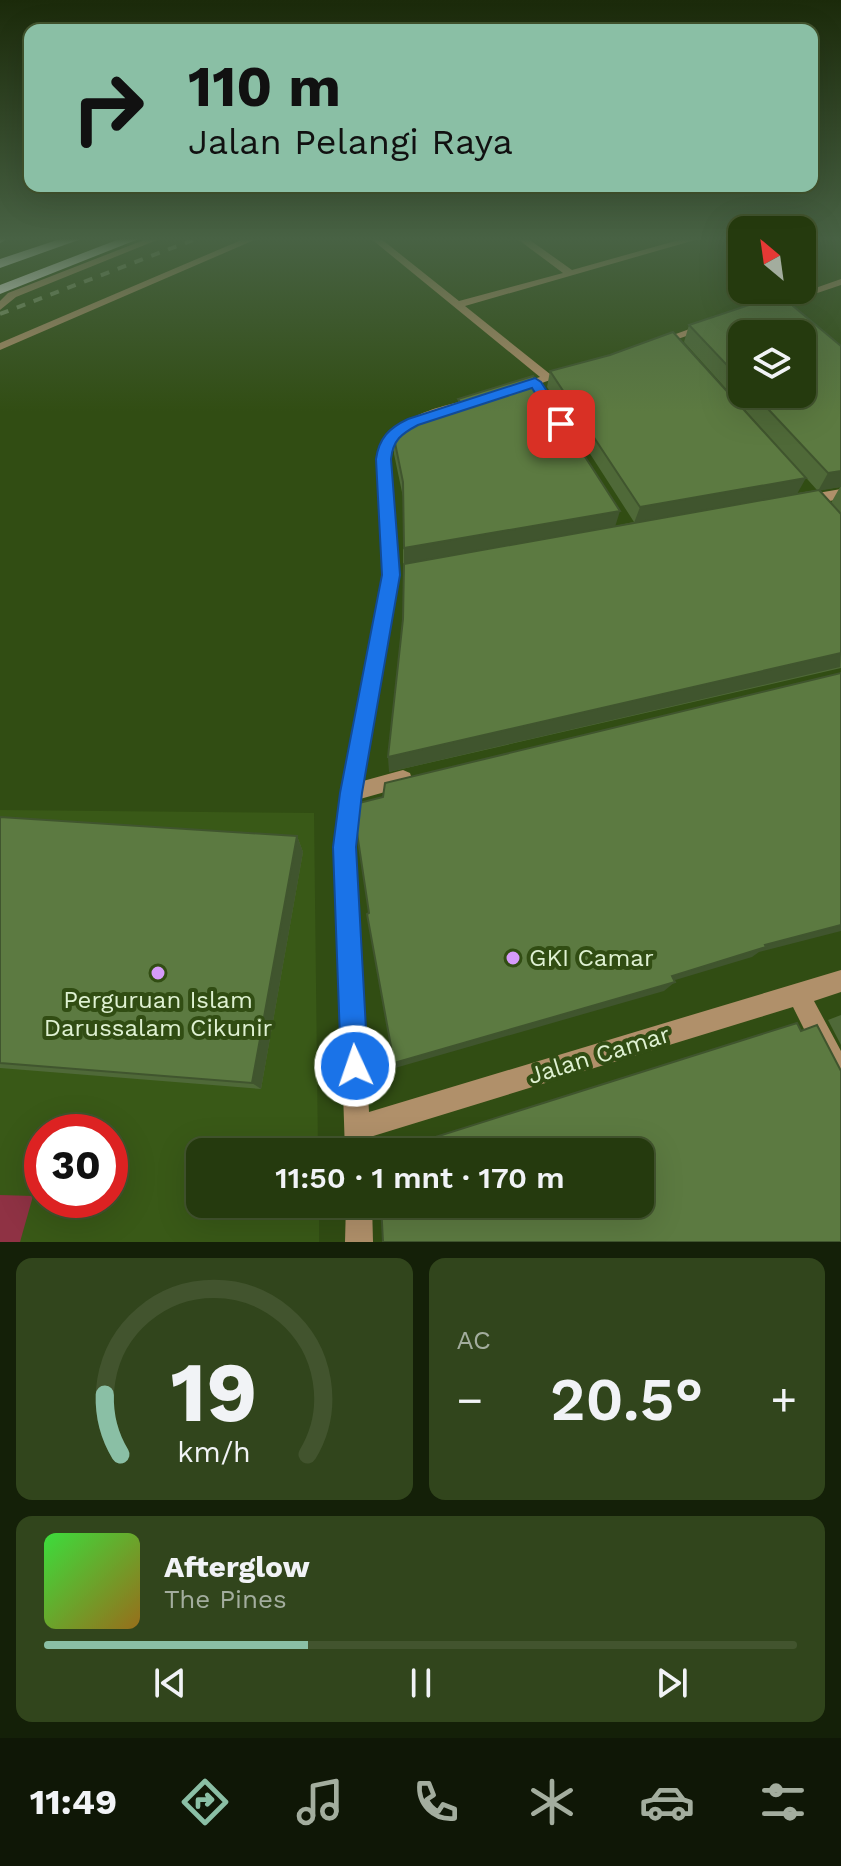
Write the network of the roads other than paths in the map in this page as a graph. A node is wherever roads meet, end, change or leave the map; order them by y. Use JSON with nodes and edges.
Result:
{"nodes":[{"id":1,"x":119,"y":296,"type":"edge"},
{"id":2,"x":446,"y":296,"type":"edge"},
{"id":3,"x":490,"y":296,"type":"edge"},
{"id":4,"x":773,"y":304,"type":"edge"},
{"id":5,"x":786,"y":304,"type":"edge"},
{"id":6,"x":457,"y":305,"type":"junction"},
{"id":7,"x":754,"y":310,"type":"edge"},
{"id":8,"x":794,"y":311,"type":"edge"},
{"id":9,"x":712,"y":324,"type":"edge"},
{"id":10,"x":670,"y":338,"type":"junction"},
{"id":11,"x":0,"y":347,"type":"edge"},
{"id":12,"x":643,"y":347,"type":"edge"},
{"id":13,"x":681,"y":351,"type":"edge"},
{"id":14,"x":588,"y":365,"type":"edge"},
{"id":15,"x":541,"y":380,"type":"junction"},
{"id":16,"x":508,"y":391,"type":"edge"},
{"id":17,"x":494,"y":396,"type":"edge"},
{"id":18,"x":544,"y":397,"type":"edge"},
{"id":19,"x":841,"y":494,"type":"edge"},
{"id":20,"x":809,"y":499,"type":"edge"},
{"id":21,"x":426,"y":774,"type":"edge"},
{"id":22,"x":351,"y":793,"type":"junction"},
{"id":23,"x":841,"y":981,"type":"edge"},
{"id":24,"x":798,"y":994,"type":"junction"},
{"id":25,"x":841,"y":1076,"type":"edge"},
{"id":26,"x":358,"y":1138,"type":"edge"},
{"id":27,"x":364,"y":1138,"type":"edge"},
{"id":28,"x":359,"y":1218,"type":"edge"},
{"id":29,"x":359,"y":1242,"type":"edge"}],
"edges":[{"from":1,"to":11,"type":"street"},
{"from":2,"to":6,"type":"street"},
{"from":3,"to":6,"type":"street"},
{"from":4,"to":7,"type":"street"},
{"from":5,"to":8,"type":"street"},
{"from":6,"to":15,"type":"street"},
{"from":9,"to":10,"type":"street"},
{"from":10,"to":12,"type":"street"},
{"from":10,"to":13,"type":"street"},
{"from":14,"to":15,"type":"street"},
{"from":15,"to":16,"type":"street"},
{"from":15,"to":18,"type":"street"},
{"from":17,"to":22,"type":"street"},
{"from":19,"to":20,"type":"street"},
{"from":21,"to":22,"type":"street"},
{"from":22,"to":26,"type":"street"},
{"from":23,"to":24,"type":"street","name":"Jalan Camar"},
{"from":24,"to":25,"type":"street"},
{"from":24,"to":27,"type":"street","name":"Jalan Camar"},
{"from":28,"to":29,"type":"street"}]}
